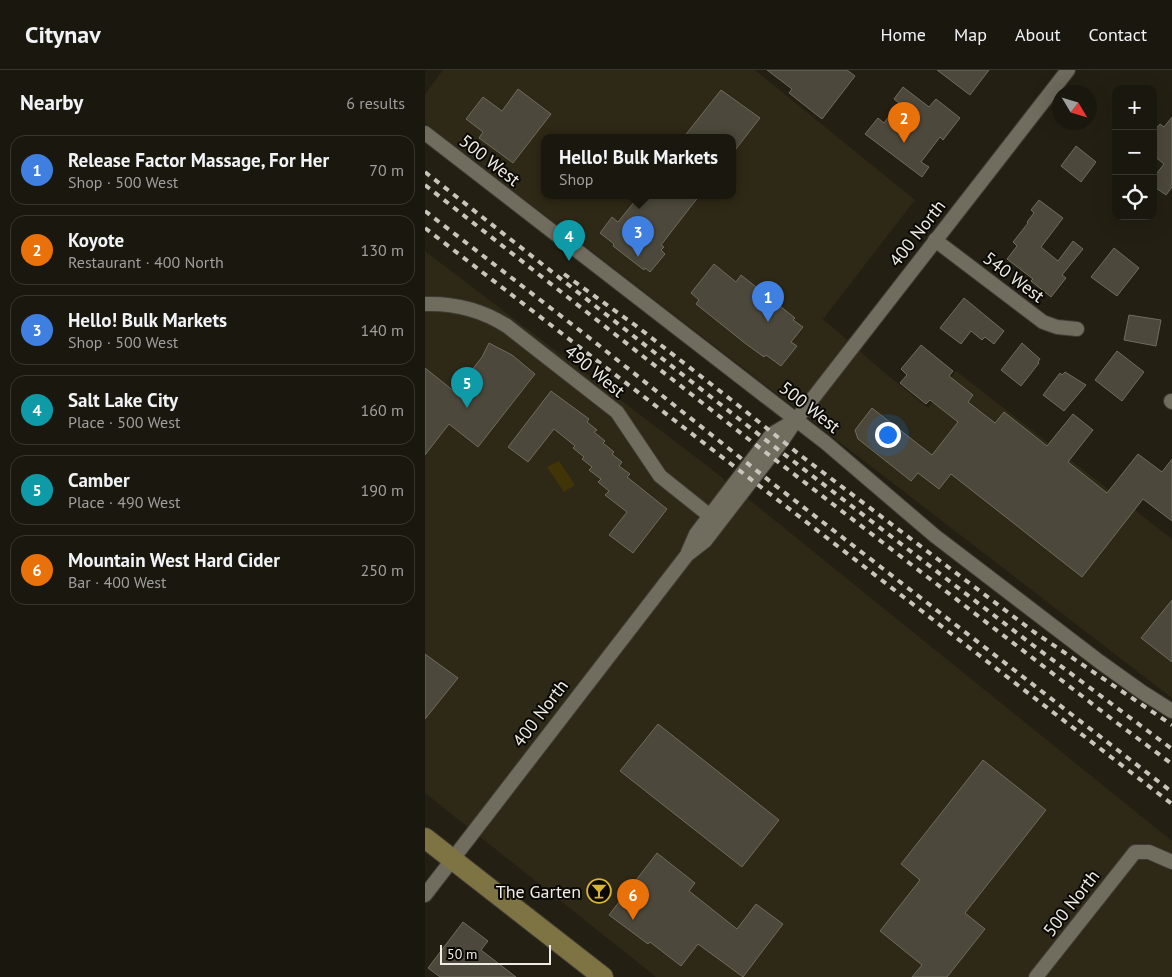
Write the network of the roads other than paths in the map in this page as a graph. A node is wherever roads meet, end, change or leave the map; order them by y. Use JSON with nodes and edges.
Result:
{"nodes":[{"id":1,"x":1067,"y":70,"type":"edge"},
{"id":2,"x":425,"y":133,"type":"edge"},
{"id":3,"x":935,"y":240,"type":"junction"},
{"id":4,"x":425,"y":304,"type":"edge"},
{"id":5,"x":1077,"y":329,"type":"dead end"},
{"id":6,"x":796,"y":420,"type":"junction"},
{"id":7,"x":710,"y":516,"type":"junction"},
{"id":8,"x":687,"y":556,"type":"junction"},
{"id":9,"x":1172,"y":711,"type":"edge"},
{"id":10,"x":425,"y":838,"type":"edge"},
{"id":11,"x":452,"y":859,"type":"junction"},
{"id":12,"x":1172,"y":862,"type":"edge"},
{"id":13,"x":425,"y":895,"type":"edge"},
{"id":14,"x":603,"y":977,"type":"edge"},
{"id":15,"x":1036,"y":977,"type":"edge"}],
"edges":[{"from":1,"to":3,"type":"street","name":"400 North"},
{"from":2,"to":6,"type":"street","name":"500 West"},
{"from":3,"to":5,"type":"street","name":"540 West"},
{"from":3,"to":6,"type":"street","name":"400 North"},
{"from":4,"to":7,"type":"street","name":"490 West"},
{"from":6,"to":7,"type":"street","name":"400 North"},
{"from":6,"to":8,"type":"street","name":"400 North"},
{"from":6,"to":9,"type":"street","name":"500 West"},
{"from":7,"to":8,"type":"street","name":"400 North"},
{"from":8,"to":11,"type":"street","name":"400 North"},
{"from":10,"to":11,"type":"street"},
{"from":11,"to":13,"type":"street","name":"400 North"},
{"from":11,"to":14,"type":"street"},
{"from":12,"to":15,"type":"street","name":"500 North"}]}
